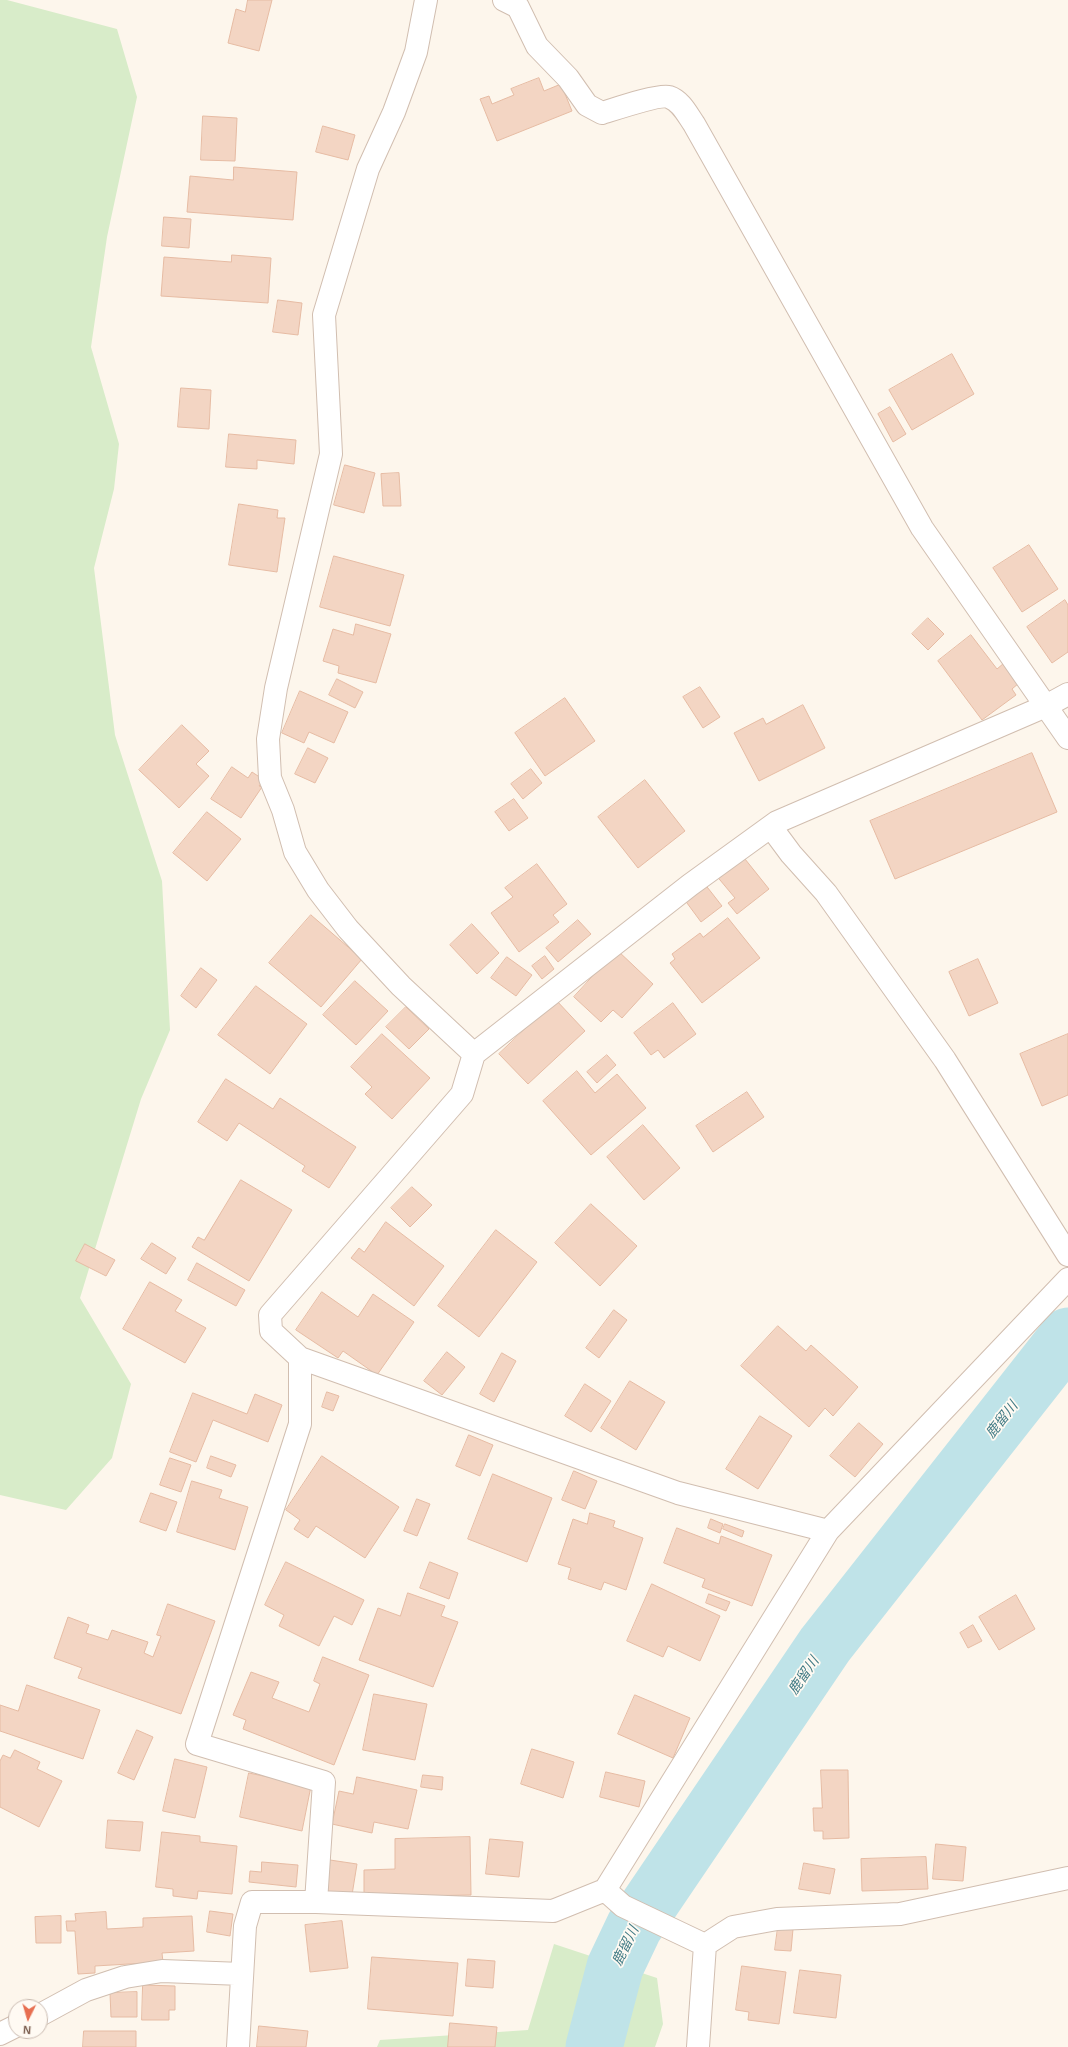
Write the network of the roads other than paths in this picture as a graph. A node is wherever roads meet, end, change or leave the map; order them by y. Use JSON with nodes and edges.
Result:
{"nodes":[{"id":1,"x":426,"y":0,"type":"edge"},
{"id":2,"x":504,"y":0,"type":"edge"},
{"id":3,"x":1068,"y":694,"type":"edge"},
{"id":4,"x":1046,"y":706,"type":"junction"},
{"id":5,"x":1068,"y":738,"type":"edge"},
{"id":6,"x":771,"y":826,"type":"junction"},
{"id":7,"x":474,"y":1054,"type":"junction"},
{"id":8,"x":1068,"y":1255,"type":"edge"},
{"id":9,"x":1068,"y":1279,"type":"edge"},
{"id":10,"x":300,"y":1358,"type":"junction"},
{"id":11,"x":828,"y":1531,"type":"junction"},
{"id":12,"x":1068,"y":1878,"type":"edge"},
{"id":13,"x":605,"y":1890,"type":"junction"},
{"id":14,"x":316,"y":1902,"type":"junction"},
{"id":15,"x":705,"y":1946,"type":"junction"},
{"id":16,"x":242,"y":1974,"type":"junction"},
{"id":17,"x":48,"y":2011,"type":"edge"},
{"id":18,"x":238,"y":2047,"type":"edge"},
{"id":19,"x":698,"y":2047,"type":"edge"}],
"edges":[{"from":1,"to":7,"type":"street"},
{"from":2,"to":4,"type":"street"},
{"from":3,"to":4,"type":"street"},
{"from":4,"to":5,"type":"street"},
{"from":4,"to":6,"type":"street"},
{"from":6,"to":7,"type":"street"},
{"from":6,"to":8,"type":"street"},
{"from":7,"to":10,"type":"street"},
{"from":9,"to":11,"type":"street"},
{"from":10,"to":11,"type":"street"},
{"from":10,"to":14,"type":"street"},
{"from":11,"to":13,"type":"street"},
{"from":12,"to":15,"type":"street"},
{"from":13,"to":14,"type":"street"},
{"from":13,"to":15,"type":"street"},
{"from":14,"to":16,"type":"street"},
{"from":15,"to":19,"type":"street"},
{"from":16,"to":17,"type":"street"},
{"from":16,"to":18,"type":"street"}]}
